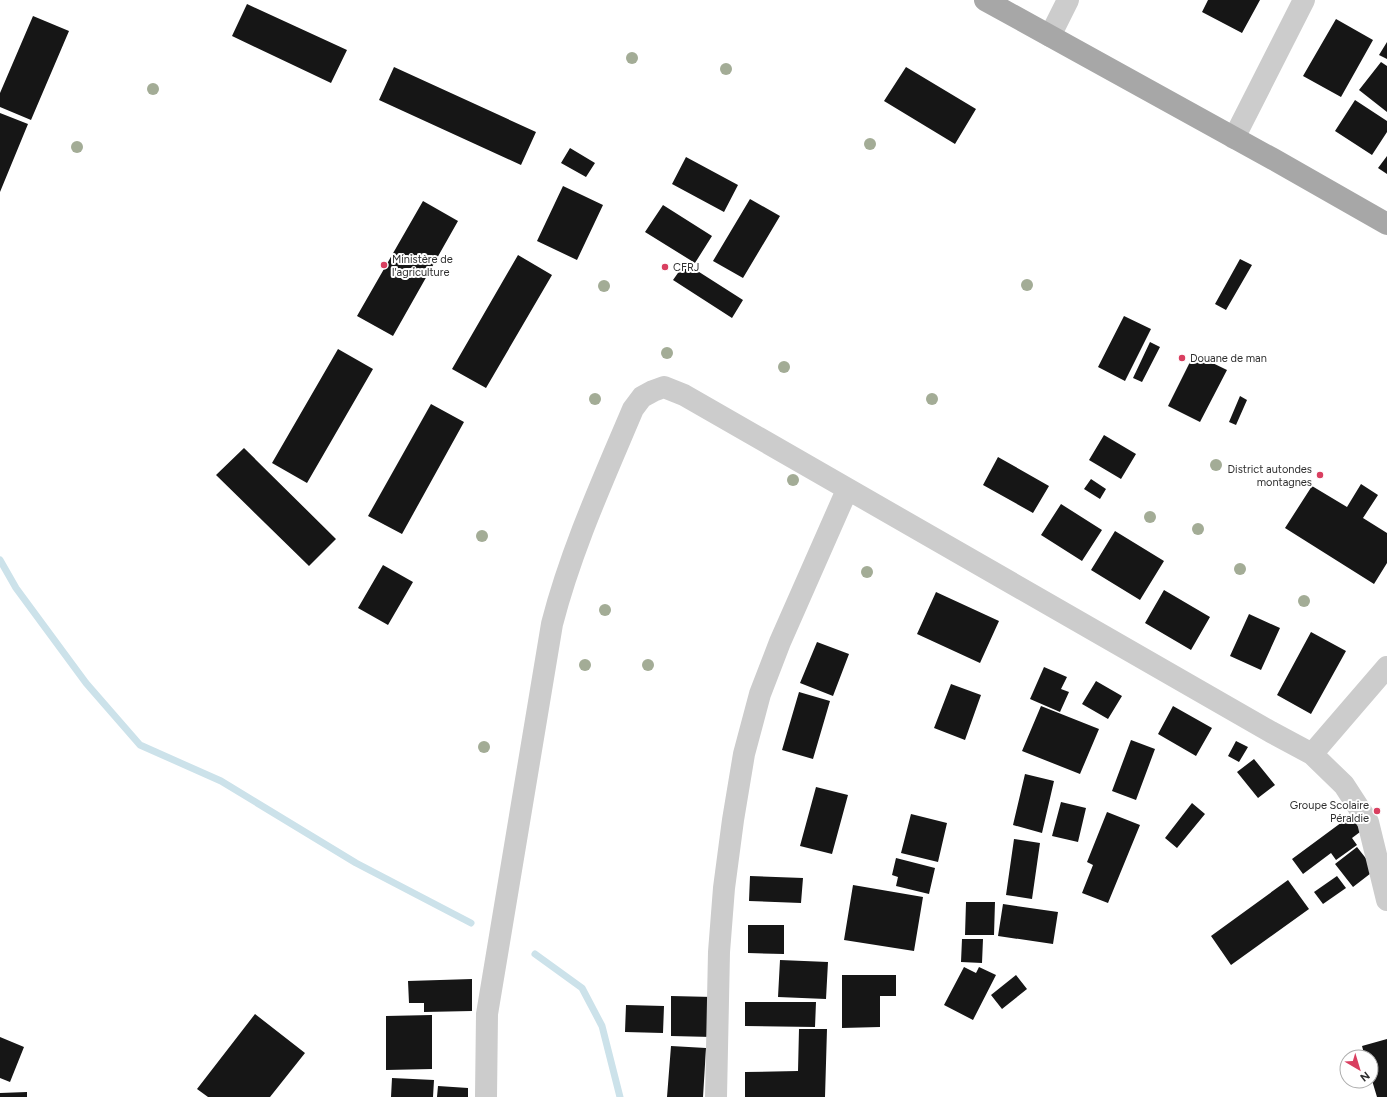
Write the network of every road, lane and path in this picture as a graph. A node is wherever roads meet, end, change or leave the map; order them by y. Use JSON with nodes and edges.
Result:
{"nodes":[{"id":1,"x":985,"y":0,"type":"edge"},
{"id":2,"x":1068,"y":0,"type":"edge"},
{"id":3,"x":1304,"y":0,"type":"edge"},
{"id":4,"x":1050,"y":36,"type":"junction"},
{"id":5,"x":1234,"y":138,"type":"junction"},
{"id":6,"x":1387,"y":224,"type":"edge"},
{"id":7,"x":847,"y":490,"type":"junction"},
{"id":8,"x":1387,"y":667,"type":"edge"},
{"id":9,"x":1312,"y":754,"type":"junction"},
{"id":10,"x":1387,"y":900,"type":"edge"},
{"id":11,"x":486,"y":1097,"type":"edge"},
{"id":12,"x":716,"y":1097,"type":"edge"}],
"edges":[{"from":1,"to":4,"type":"main road"},
{"from":2,"to":4,"type":"street"},
{"from":3,"to":5,"type":"street"},
{"from":4,"to":5,"type":"main road"},
{"from":5,"to":6,"type":"main road"},
{"from":7,"to":9,"type":"street"},
{"from":7,"to":11,"type":"street"},
{"from":7,"to":12,"type":"street"},
{"from":8,"to":9,"type":"street"},
{"from":9,"to":10,"type":"street"}]}
